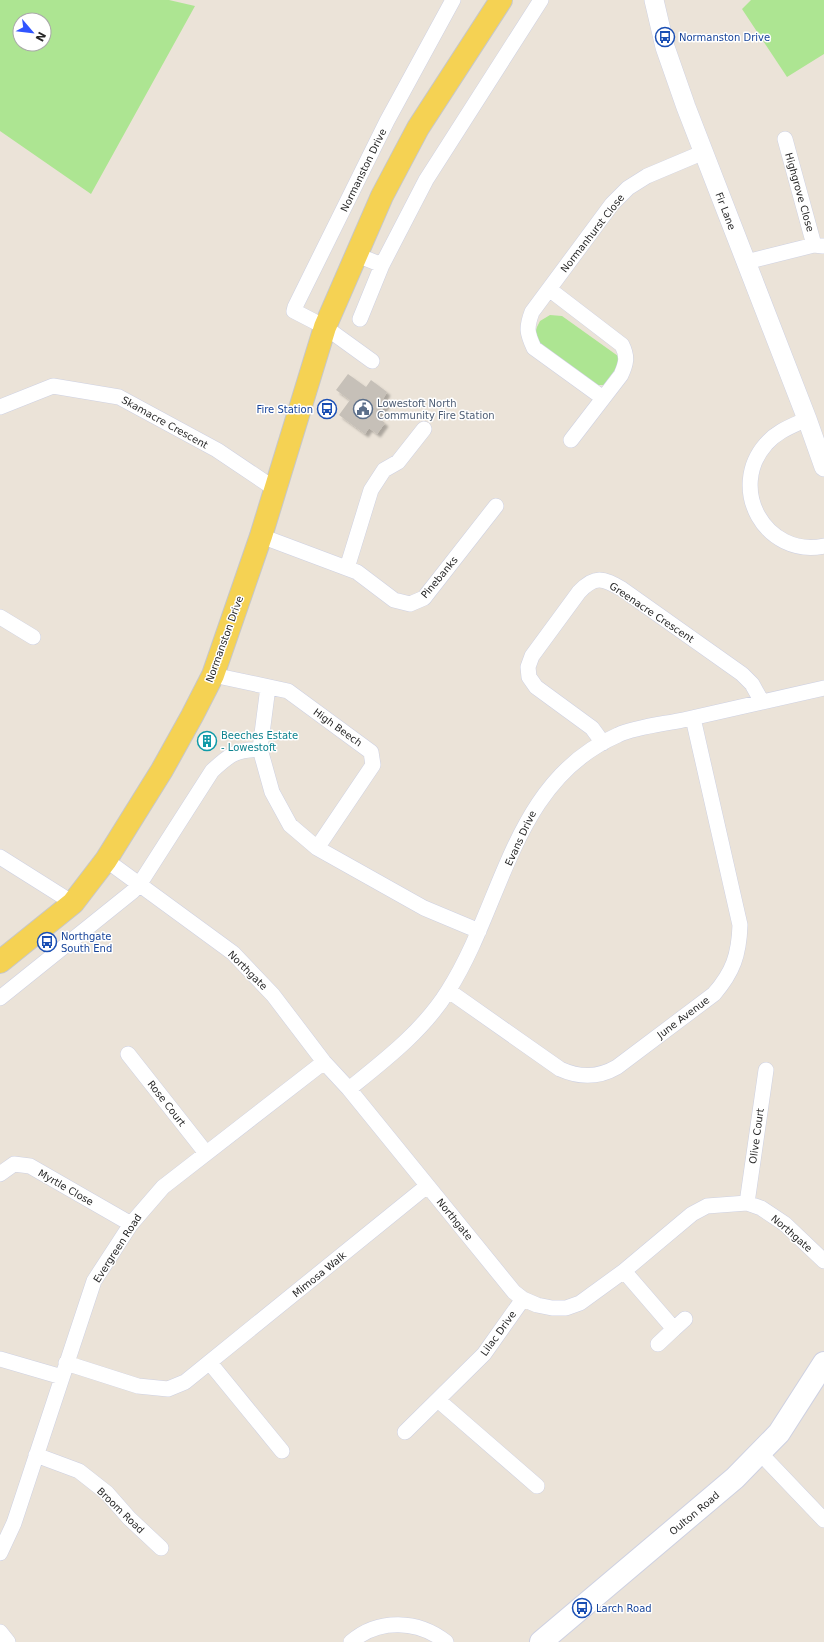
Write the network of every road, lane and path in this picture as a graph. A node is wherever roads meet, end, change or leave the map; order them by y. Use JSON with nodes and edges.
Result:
{"nodes":[{"id":1,"x":453,"y":0,"type":"edge"},
{"id":2,"x":500,"y":0,"type":"edge"},
{"id":3,"x":541,"y":0,"type":"edge"},
{"id":4,"x":654,"y":0,"type":"edge"},
{"id":5,"x":785,"y":139,"type":"dead end"},
{"id":6,"x":704,"y":152,"type":"junction"},
{"id":7,"x":819,"y":246,"type":"edge"},
{"id":8,"x":357,"y":255,"type":"junction"},
{"id":9,"x":746,"y":262,"type":"junction"},
{"id":10,"x":382,"y":265,"type":"junction"},
{"id":11,"x":549,"y":289,"type":"junction"},
{"id":12,"x":360,"y":319,"type":"dead end"},
{"id":13,"x":325,"y":327,"type":"junction"},
{"id":14,"x":372,"y":361,"type":"dead end"},
{"id":15,"x":603,"y":398,"type":"junction"},
{"id":16,"x":0,"y":407,"type":"edge"},
{"id":17,"x":808,"y":419,"type":"junction"},
{"id":18,"x":424,"y":430,"type":"dead end"},
{"id":19,"x":571,"y":440,"type":"dead end"},
{"id":20,"x":824,"y":467,"type":"edge"},
{"id":21,"x":275,"y":489,"type":"junction"},
{"id":22,"x":496,"y":506,"type":"dead end"},
{"id":23,"x":261,"y":536,"type":"junction"},
{"id":24,"x":824,"y":546,"type":"edge"},
{"id":25,"x":347,"y":568,"type":"junction"},
{"id":26,"x":0,"y":617,"type":"edge"},
{"id":27,"x":33,"y":637,"type":"dead end"},
{"id":28,"x":213,"y":674,"type":"junction"},
{"id":29,"x":268,"y":687,"type":"junction"},
{"id":30,"x":824,"y":688,"type":"edge"},
{"id":31,"x":762,"y":702,"type":"junction"},
{"id":32,"x":693,"y":718,"type":"junction"},
{"id":33,"x":603,"y":743,"type":"junction"},
{"id":34,"x":260,"y":749,"type":"junction"},
{"id":35,"x":317,"y":848,"type":"junction"},
{"id":36,"x":0,"y":857,"type":"edge"},
{"id":37,"x":106,"y":860,"type":"junction"},
{"id":38,"x":139,"y":885,"type":"junction"},
{"id":39,"x":73,"y":903,"type":"junction"},
{"id":40,"x":479,"y":931,"type":"junction"},
{"id":41,"x":0,"y":962,"type":"edge"},
{"id":42,"x":449,"y":991,"type":"junction"},
{"id":43,"x":0,"y":998,"type":"edge"},
{"id":44,"x":128,"y":1054,"type":"dead end"},
{"id":45,"x":324,"y":1062,"type":"junction"},
{"id":46,"x":766,"y":1070,"type":"dead end"},
{"id":47,"x":348,"y":1089,"type":"junction"},
{"id":48,"x":206,"y":1153,"type":"junction"},
{"id":49,"x":0,"y":1174,"type":"edge"},
{"id":50,"x":427,"y":1186,"type":"junction"},
{"id":51,"x":746,"y":1203,"type":"junction"},
{"id":52,"x":131,"y":1224,"type":"junction"},
{"id":53,"x":824,"y":1261,"type":"edge"},
{"id":54,"x":624,"y":1271,"type":"junction"},
{"id":55,"x":523,"y":1298,"type":"junction"},
{"id":56,"x":685,"y":1319,"type":"dead end"},
{"id":57,"x":674,"y":1329,"type":"junction"},
{"id":58,"x":658,"y":1344,"type":"dead end"},
{"id":59,"x":0,"y":1359,"type":"edge"},
{"id":60,"x":210,"y":1363,"type":"junction"},
{"id":61,"x":824,"y":1363,"type":"edge"},
{"id":62,"x":64,"y":1370,"type":"junction"},
{"id":63,"x":438,"y":1400,"type":"junction"},
{"id":64,"x":405,"y":1432,"type":"dead end"},
{"id":65,"x":282,"y":1451,"type":"dead end"},
{"id":66,"x":760,"y":1453,"type":"junction"},
{"id":67,"x":36,"y":1455,"type":"junction"},
{"id":68,"x":537,"y":1486,"type":"dead end"},
{"id":69,"x":824,"y":1520,"type":"edge"},
{"id":70,"x":161,"y":1548,"type":"dead end"},
{"id":71,"x":0,"y":1553,"type":"edge"},
{"id":72,"x":0,"y":1632,"type":"edge"},
{"id":73,"x":8,"y":1642,"type":"edge"},
{"id":74,"x":351,"y":1642,"type":"edge"},
{"id":75,"x":446,"y":1642,"type":"edge"},
{"id":76,"x":541,"y":1642,"type":"edge"}],
"edges":[{"from":1,"to":13,"type":"street","name":"Normanston Drive"},
{"from":2,"to":8,"type":"main road","name":"Normanston Drive"},
{"from":3,"to":10,"type":"street"},
{"from":4,"to":6,"type":"street","name":"Fir Lane"},
{"from":5,"to":7,"type":"street","name":"Highgrove Close"},
{"from":6,"to":9,"type":"street","name":"Fir Lane"},
{"from":6,"to":11,"type":"street","name":"Normanhurst Close"},
{"from":7,"to":9,"type":"street","name":"Highgrove Close"},
{"from":8,"to":10,"type":"street"},
{"from":8,"to":13,"type":"main road","name":"Normanston Drive"},
{"from":9,"to":17,"type":"street","name":"Fir Lane"},
{"from":10,"to":12,"type":"street"},
{"from":11,"to":15,"type":"street","name":"Normanhurst Close"},
{"from":11,"to":15,"type":"street"},
{"from":13,"to":14,"type":"street"},
{"from":13,"to":21,"type":"main road","name":"Normanston Drive"},
{"from":15,"to":19,"type":"street"},
{"from":16,"to":21,"type":"street","name":"Skamacre Crescent"},
{"from":17,"to":20,"type":"street","name":"Fir Lane"},
{"from":17,"to":24,"type":"street"},
{"from":18,"to":25,"type":"street"},
{"from":21,"to":23,"type":"main road","name":"Normanston Drive"},
{"from":22,"to":25,"type":"street","name":"Pinebanks"},
{"from":23,"to":25,"type":"street","name":"Pinebanks"},
{"from":23,"to":28,"type":"main road","name":"Normanston Drive"},
{"from":26,"to":27,"type":"street"},
{"from":28,"to":29,"type":"street","name":"High Beech"},
{"from":28,"to":37,"type":"main road","name":"Normanston Drive"},
{"from":29,"to":34,"type":"street"},
{"from":29,"to":35,"type":"street","name":"High Beech"},
{"from":30,"to":31,"type":"street","name":"Evans Drive"},
{"from":31,"to":32,"type":"street","name":"Evans Drive"},
{"from":31,"to":33,"type":"street","name":"Greenacre Crescent"},
{"from":32,"to":33,"type":"street","name":"Evans Drive"},
{"from":32,"to":42,"type":"street","name":"June Avenue"},
{"from":33,"to":40,"type":"street","name":"Evans Drive"},
{"from":34,"to":35,"type":"street"},
{"from":34,"to":38,"type":"street"},
{"from":35,"to":40,"type":"street"},
{"from":36,"to":39,"type":"street"},
{"from":37,"to":38,"type":"street","name":"Northgate"},
{"from":37,"to":39,"type":"main road","name":"Normanston Drive"},
{"from":38,"to":43,"type":"street"},
{"from":38,"to":45,"type":"street","name":"Northgate"},
{"from":39,"to":41,"type":"main road","name":"Normanston Drive"},
{"from":40,"to":42,"type":"street","name":"Evans Drive"},
{"from":42,"to":47,"type":"street","name":"Evans Drive"},
{"from":44,"to":48,"type":"street","name":"Rose Court"},
{"from":45,"to":47,"type":"street","name":"Northgate"},
{"from":45,"to":48,"type":"street","name":"Evergreen Road"},
{"from":46,"to":51,"type":"street","name":"Olive Court"},
{"from":47,"to":50,"type":"street","name":"Northgate"},
{"from":48,"to":52,"type":"street","name":"Evergreen Road"},
{"from":49,"to":52,"type":"street","name":"Myrtle Close"},
{"from":50,"to":55,"type":"street","name":"Northgate"},
{"from":50,"to":60,"type":"street","name":"Mimosa Walk"},
{"from":51,"to":53,"type":"street","name":"Northgate"},
{"from":51,"to":54,"type":"street","name":"Northgate"},
{"from":52,"to":62,"type":"street","name":"Evergreen Road"},
{"from":54,"to":55,"type":"street","name":"Northgate"},
{"from":54,"to":57,"type":"street"},
{"from":55,"to":63,"type":"street","name":"Lilac Drive"},
{"from":56,"to":57,"type":"street"},
{"from":57,"to":58,"type":"street"},
{"from":59,"to":62,"type":"street","name":"Mimosa Walk"},
{"from":60,"to":62,"type":"street","name":"Mimosa Walk"},
{"from":60,"to":65,"type":"street"},
{"from":61,"to":66,"type":"main road","name":"Oulton Road"},
{"from":62,"to":67,"type":"street","name":"Evergreen Road"},
{"from":63,"to":64,"type":"street","name":"Lilac Drive"},
{"from":63,"to":68,"type":"street"},
{"from":66,"to":69,"type":"street"},
{"from":66,"to":76,"type":"main road","name":"Oulton Road"},
{"from":67,"to":70,"type":"street","name":"Broom Road"},
{"from":67,"to":71,"type":"street","name":"Evergreen Road"},
{"from":72,"to":73,"type":"street"},
{"from":74,"to":75,"type":"street"}]}
